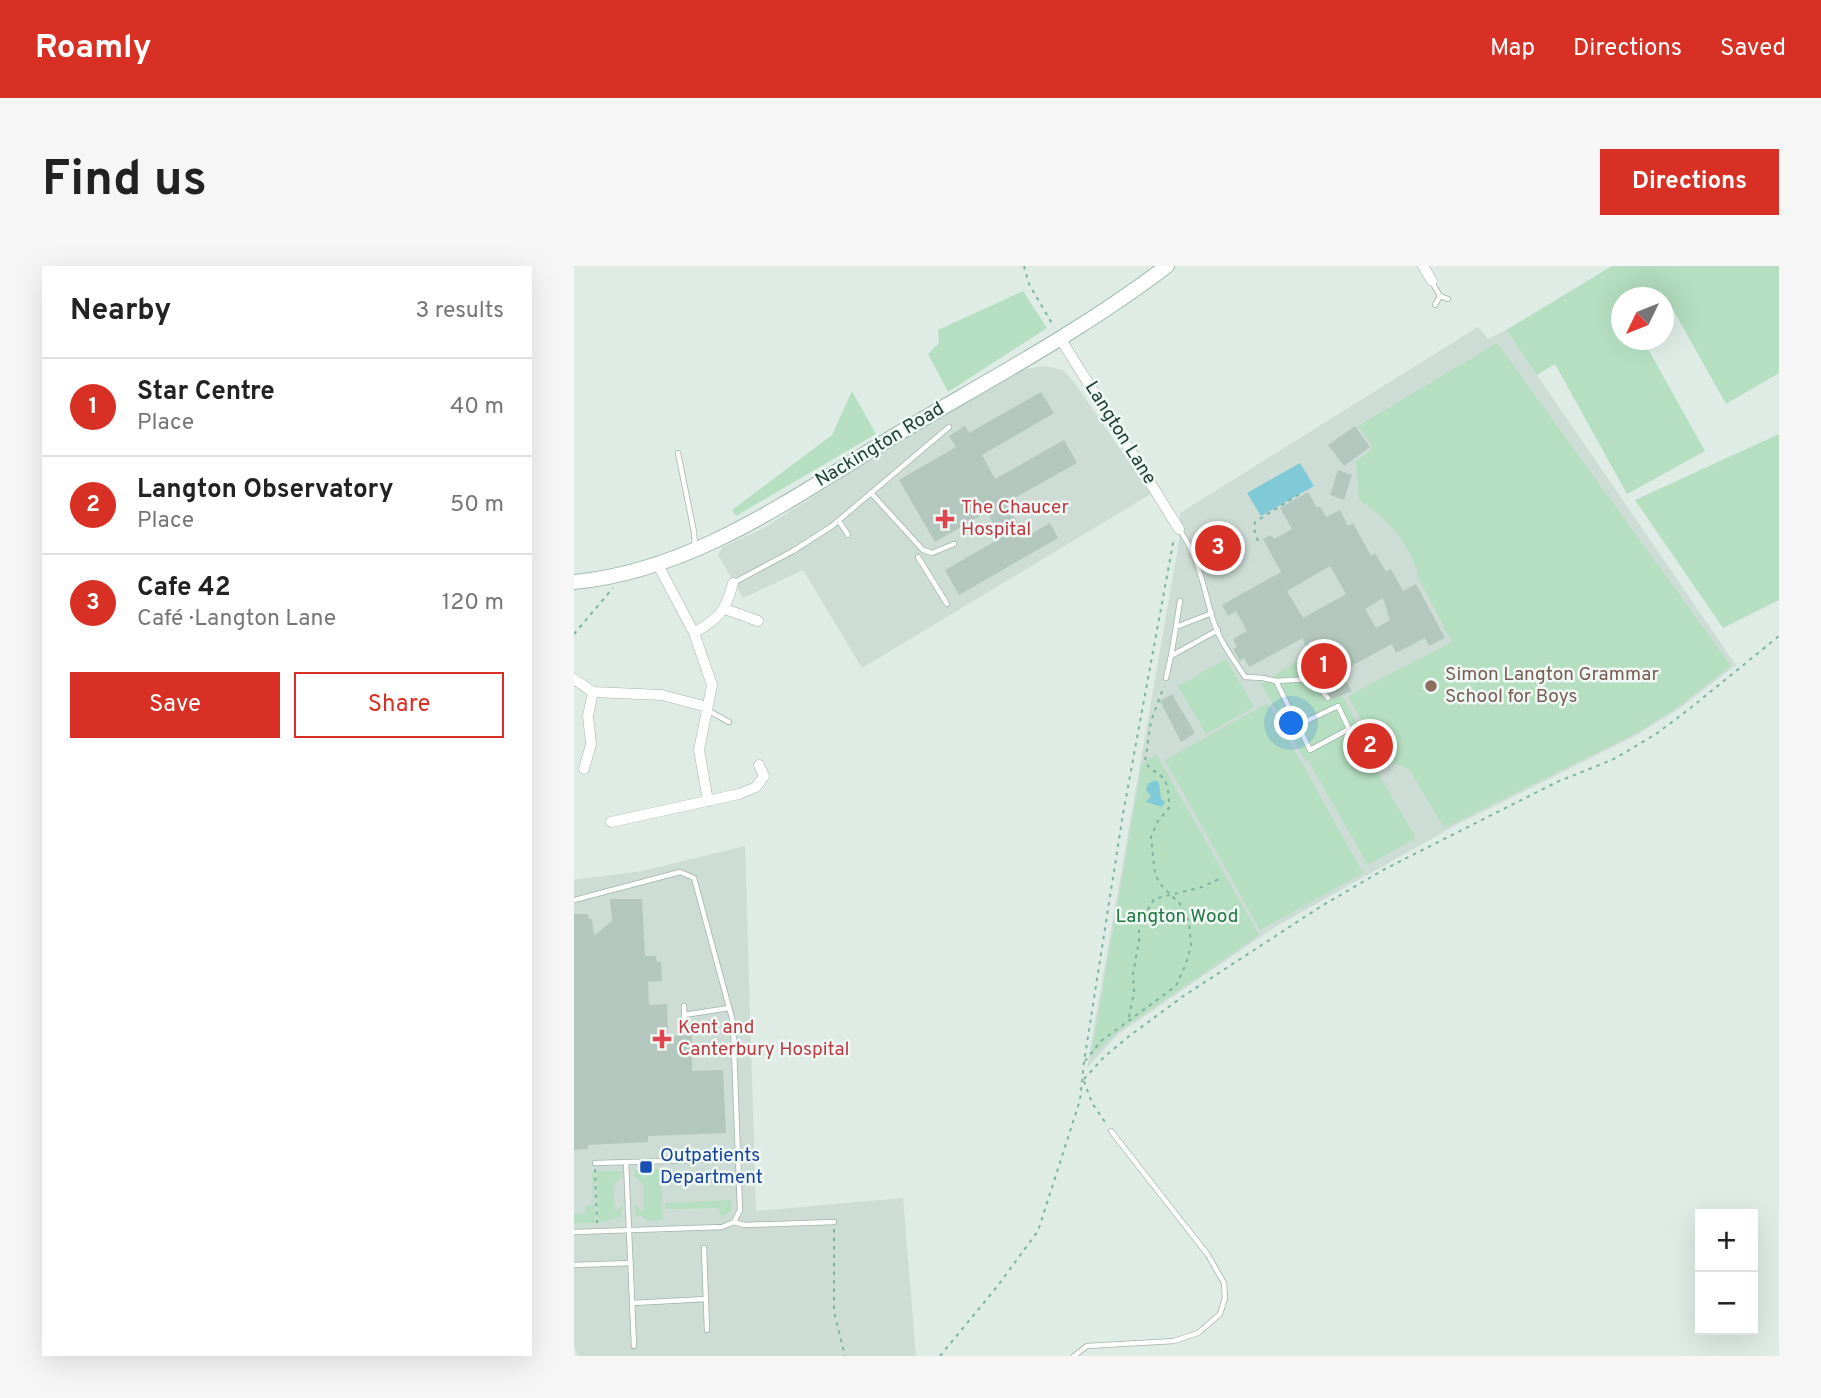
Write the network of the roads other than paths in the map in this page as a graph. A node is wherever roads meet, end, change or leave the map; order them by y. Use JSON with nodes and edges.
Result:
{"nodes":[{"id":1,"x":1167,"y":266,"type":"edge"},
{"id":2,"x":1423,"y":266,"type":"edge"},
{"id":3,"x":1432,"y":282,"type":"joint"},
{"id":4,"x":1440,"y":296,"type":"junction"},
{"id":5,"x":1448,"y":299,"type":"dead end"},
{"id":6,"x":1435,"y":305,"type":"dead end"},
{"id":7,"x":1060,"y":338,"type":"junction"},
{"id":8,"x":949,"y":427,"type":"dead end"},
{"id":9,"x":678,"y":453,"type":"dead end"},
{"id":10,"x":871,"y":493,"type":"junction"},
{"id":11,"x":839,"y":521,"type":"junction"},
{"id":12,"x":1179,"y":529,"type":"joint"},
{"id":13,"x":848,"y":535,"type":"dead end"},
{"id":14,"x":954,"y":544,"type":"dead end"},
{"id":15,"x":695,"y":550,"type":"junction"},
{"id":16,"x":923,"y":551,"type":"junction"},
{"id":17,"x":658,"y":565,"type":"junction"},
{"id":18,"x":574,"y":582,"type":"edge"},
{"id":19,"x":733,"y":583,"type":"joint"},
{"id":20,"x":1180,"y":601,"type":"dead end"},
{"id":21,"x":947,"y":604,"type":"dead end"},
{"id":22,"x":725,"y":609,"type":"junction"},
{"id":23,"x":1212,"y":613,"type":"junction"},
{"id":24,"x":758,"y":621,"type":"dead end"},
{"id":25,"x":1176,"y":627,"type":"junction"},
{"id":26,"x":1218,"y":630,"type":"junction"},
{"id":27,"x":694,"y":633,"type":"junction"},
{"id":28,"x":1171,"y":656,"type":"junction"},
{"id":29,"x":574,"y":678,"type":"edge"},
{"id":30,"x":1167,"y":678,"type":"road end"},
{"id":31,"x":1276,"y":681,"type":"junction"},
{"id":32,"x":593,"y":692,"type":"junction"},
{"id":33,"x":1328,"y":698,"type":"dead end"},
{"id":34,"x":706,"y":708,"type":"junction"},
{"id":35,"x":729,"y":722,"type":"dead end"},
{"id":36,"x":1298,"y":725,"type":"junction"},
{"id":37,"x":759,"y":765,"type":"dead end"},
{"id":38,"x":584,"y":769,"type":"dead end"},
{"id":39,"x":708,"y":801,"type":"junction"},
{"id":40,"x":611,"y":822,"type":"dead end"},
{"id":41,"x":574,"y":900,"type":"edge"},
{"id":42,"x":684,"y":1006,"type":"dead end"},
{"id":43,"x":729,"y":1008,"type":"junction"},
{"id":44,"x":684,"y":1015,"type":"junction"},
{"id":45,"x":685,"y":1027,"type":"dead end"},
{"id":46,"x":1111,"y":1131,"type":"road end"},
{"id":47,"x":740,"y":1159,"type":"junction"},
{"id":48,"x":626,"y":1162,"type":"junction"},
{"id":49,"x":595,"y":1163,"type":"road end"},
{"id":50,"x":734,"y":1222,"type":"junction"},
{"id":51,"x":834,"y":1222,"type":"road end"},
{"id":52,"x":630,"y":1231,"type":"junction"},
{"id":53,"x":574,"y":1232,"type":"edge"},
{"id":54,"x":704,"y":1248,"type":"dead end"},
{"id":55,"x":631,"y":1263,"type":"junction"},
{"id":56,"x":574,"y":1265,"type":"edge"},
{"id":57,"x":706,"y":1299,"type":"junction"},
{"id":58,"x":633,"y":1303,"type":"junction"},
{"id":59,"x":707,"y":1330,"type":"dead end"},
{"id":60,"x":634,"y":1346,"type":"dead end"},
{"id":61,"x":1074,"y":1356,"type":"edge"}],
"edges":[{"from":1,"to":7,"type":"main road","name":"Nackington Road"},
{"from":2,"to":3,"type":"street"},
{"from":3,"to":4,"type":"lane"},
{"from":4,"to":5,"type":"lane"},
{"from":4,"to":6,"type":"lane"},
{"from":7,"to":12,"type":"street","name":"Langton Lane"},
{"from":7,"to":15,"type":"main road","name":"Nackington Road"},
{"from":8,"to":10,"type":"lane"},
{"from":9,"to":15,"type":"lane"},
{"from":10,"to":11,"type":"lane"},
{"from":10,"to":16,"type":"lane"},
{"from":11,"to":13,"type":"lane"},
{"from":11,"to":19,"type":"lane"},
{"from":12,"to":23,"type":"lane"},
{"from":14,"to":16,"type":"lane"},
{"from":15,"to":17,"type":"main road","name":"Nackington Road"},
{"from":16,"to":21,"type":"lane"},
{"from":17,"to":18,"type":"main road","name":"Nackington Road"},
{"from":17,"to":27,"type":"street"},
{"from":19,"to":22,"type":"street"},
{"from":20,"to":25,"type":"lane"},
{"from":22,"to":24,"type":"street"},
{"from":22,"to":27,"type":"street"},
{"from":23,"to":25,"type":"lane"},
{"from":23,"to":26,"type":"lane"},
{"from":25,"to":28,"type":"lane"},
{"from":26,"to":28,"type":"lane"},
{"from":26,"to":31,"type":"lane"},
{"from":27,"to":34,"type":"street"},
{"from":28,"to":30,"type":"lane"},
{"from":29,"to":32,"type":"street"},
{"from":31,"to":33,"type":"lane"},
{"from":31,"to":36,"type":"lane"},
{"from":32,"to":34,"type":"street"},
{"from":32,"to":38,"type":"street"},
{"from":34,"to":35,"type":"lane"},
{"from":34,"to":39,"type":"street"},
{"from":36,"to":36,"type":"lane"},
{"from":37,"to":39,"type":"street"},
{"from":39,"to":40,"type":"street"},
{"from":41,"to":43,"type":"lane"},
{"from":42,"to":44,"type":"lane"},
{"from":43,"to":44,"type":"lane"},
{"from":43,"to":47,"type":"lane"},
{"from":44,"to":45,"type":"lane"},
{"from":46,"to":61,"type":"lane"},
{"from":47,"to":48,"type":"lane"},
{"from":47,"to":50,"type":"lane"},
{"from":48,"to":49,"type":"lane"},
{"from":48,"to":52,"type":"lane"},
{"from":50,"to":51,"type":"lane"},
{"from":50,"to":52,"type":"lane"},
{"from":52,"to":53,"type":"lane"},
{"from":52,"to":55,"type":"lane"},
{"from":54,"to":57,"type":"lane"},
{"from":55,"to":56,"type":"lane"},
{"from":55,"to":58,"type":"lane"},
{"from":57,"to":58,"type":"lane"},
{"from":57,"to":59,"type":"lane"},
{"from":58,"to":60,"type":"lane"}]}
